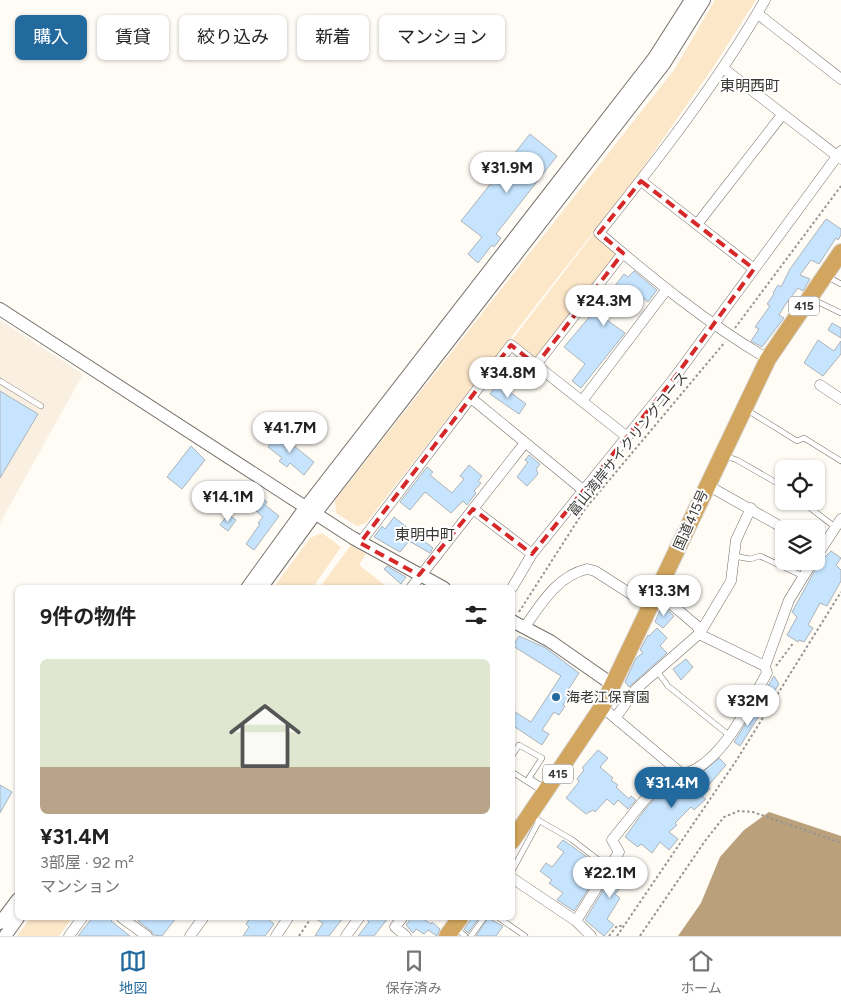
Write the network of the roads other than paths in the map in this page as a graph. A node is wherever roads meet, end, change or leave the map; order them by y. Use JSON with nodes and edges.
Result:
{"nodes":[{"id":1,"x":691,"y":0,"type":"edge"},
{"id":2,"x":704,"y":0,"type":"edge"},
{"id":3,"x":766,"y":0,"type":"edge"},
{"id":4,"x":758,"y":14,"type":"junction"},
{"id":5,"x":723,"y":68,"type":"junction"},
{"id":6,"x":841,"y":78,"type":"edge"},
{"id":7,"x":782,"y":115,"type":"junction"},
{"id":8,"x":840,"y":156,"type":"edge"},
{"id":9,"x":641,"y":181,"type":"junction"},
{"id":10,"x":698,"y":223,"type":"junction"},
{"id":11,"x":841,"y":252,"type":"edge"},
{"id":12,"x":623,"y":253,"type":"junction"},
{"id":13,"x":754,"y":268,"type":"junction"},
{"id":14,"x":837,"y":281,"type":"edge"},
{"id":15,"x":667,"y":289,"type":"junction"},
{"id":16,"x":810,"y":298,"type":"junction"},
{"id":17,"x":0,"y":309,"type":"edge"},
{"id":18,"x":841,"y":313,"type":"edge"},
{"id":19,"x":723,"y":330,"type":"junction"},
{"id":20,"x":768,"y":359,"type":"junction"},
{"id":21,"x":536,"y":365,"type":"junction"},
{"id":22,"x":0,"y":382,"type":"edge"},
{"id":23,"x":820,"y":385,"type":"dead end"},
{"id":24,"x":471,"y":398,"type":"junction"},
{"id":25,"x":841,"y":398,"type":"edge"},
{"id":26,"x":582,"y":401,"type":"junction"},
{"id":27,"x":41,"y":406,"type":"dead end"},
{"id":28,"x":744,"y":407,"type":"junction"},
{"id":29,"x":626,"y":436,"type":"junction"},
{"id":30,"x":524,"y":444,"type":"junction"},
{"id":31,"x":721,"y":455,"type":"junction"},
{"id":32,"x":841,"y":461,"type":"edge"},
{"id":33,"x":775,"y":483,"type":"edge"},
{"id":34,"x":707,"y":485,"type":"junction"},
{"id":35,"x":583,"y":490,"type":"junction"},
{"id":36,"x":473,"y":508,"type":"junction"},
{"id":37,"x":751,"y":508,"type":"junction"},
{"id":38,"x":817,"y":510,"type":"edge"},
{"id":39,"x":310,"y":511,"type":"junction"},
{"id":40,"x":775,"y":523,"type":"edge"},
{"id":41,"x":838,"y":523,"type":"edge"},
{"id":42,"x":825,"y":542,"type":"edge"},
{"id":43,"x":360,"y":543,"type":"junction"},
{"id":44,"x":532,"y":554,"type":"junction"},
{"id":45,"x":734,"y":556,"type":"junction"},
{"id":46,"x":807,"y":570,"type":"edge"},
{"id":47,"x":420,"y":575,"type":"junction"},
{"id":48,"x":803,"y":576,"type":"junction"},
{"id":49,"x":248,"y":585,"type":"edge"},
{"id":50,"x":263,"y":585,"type":"edge"},
{"id":51,"x":412,"y":585,"type":"edge"},
{"id":52,"x":438,"y":585,"type":"edge"},
{"id":53,"x":514,"y":585,"type":"edge"},
{"id":54,"x":654,"y":600,"type":"junction"},
{"id":55,"x":515,"y":618,"type":"edge"},
{"id":56,"x":524,"y":628,"type":"junction"},
{"id":57,"x":700,"y":633,"type":"junction"},
{"id":58,"x":766,"y":669,"type":"junction"},
{"id":59,"x":657,"y":671,"type":"junction"},
{"id":60,"x":613,"y":685,"type":"junction"},
{"id":61,"x":602,"y":707,"type":"junction"},
{"id":62,"x":616,"y":717,"type":"junction"},
{"id":63,"x":730,"y":736,"type":"junction"},
{"id":64,"x":515,"y":752,"type":"edge"},
{"id":65,"x":674,"y":768,"type":"junction"},
{"id":66,"x":515,"y":774,"type":"edge"},
{"id":67,"x":546,"y":791,"type":"junction"},
{"id":68,"x":535,"y":818,"type":"junction"},
{"id":69,"x":515,"y":838,"type":"edge"},
{"id":70,"x":515,"y":864,"type":"edge"},
{"id":71,"x":609,"y":868,"type":"junction"},
{"id":72,"x":515,"y":880,"type":"edge"},
{"id":73,"x":15,"y":903,"type":"edge"},
{"id":74,"x":17,"y":920,"type":"edge"},
{"id":75,"x":81,"y":920,"type":"edge"},
{"id":76,"x":125,"y":920,"type":"edge"},
{"id":77,"x":202,"y":920,"type":"edge"},
{"id":78,"x":287,"y":920,"type":"edge"},
{"id":79,"x":358,"y":920,"type":"edge"},
{"id":80,"x":400,"y":920,"type":"edge"},
{"id":81,"x":483,"y":920,"type":"edge"},
{"id":82,"x":502,"y":920,"type":"edge"},
{"id":83,"x":576,"y":921,"type":"junction"},
{"id":84,"x":0,"y":923,"type":"edge"},
{"id":85,"x":5,"y":936,"type":"edge"},
{"id":86,"x":69,"y":936,"type":"edge"},
{"id":87,"x":147,"y":936,"type":"edge"},
{"id":88,"x":190,"y":936,"type":"edge"},
{"id":89,"x":276,"y":936,"type":"edge"},
{"id":90,"x":346,"y":936,"type":"edge"},
{"id":91,"x":406,"y":936,"type":"edge"},
{"id":92,"x":471,"y":936,"type":"edge"},
{"id":93,"x":525,"y":936,"type":"edge"},
{"id":94,"x":591,"y":936,"type":"edge"}],
"edges":[{"from":1,"to":39,"type":"street"},
{"from":2,"to":39,"type":"street"},
{"from":3,"to":4,"type":"street"},
{"from":4,"to":5,"type":"street"},
{"from":4,"to":6,"type":"street"},
{"from":5,"to":7,"type":"street"},
{"from":5,"to":9,"type":"street"},
{"from":7,"to":8,"type":"street"},
{"from":7,"to":10,"type":"street"},
{"from":8,"to":13,"type":"street"},
{"from":9,"to":10,"type":"street"},
{"from":9,"to":12,"type":"street"},
{"from":10,"to":13,"type":"street"},
{"from":11,"to":14,"type":"highway","name":"国道415号","number":"415"},
{"from":12,"to":15,"type":"street"},
{"from":12,"to":21,"type":"street"},
{"from":13,"to":19,"type":"street"},
{"from":14,"to":16,"type":"highway","name":"国道415号","number":"415"},
{"from":15,"to":19,"type":"street"},
{"from":15,"to":26,"type":"street"},
{"from":16,"to":18,"type":"lane"},
{"from":16,"to":20,"type":"highway","name":"国道415号","number":"415"},
{"from":17,"to":39,"type":"street"},
{"from":19,"to":20,"type":"street"},
{"from":19,"to":29,"type":"street"},
{"from":20,"to":28,"type":"highway","name":"国道415号","number":"415"},
{"from":21,"to":24,"type":"street"},
{"from":21,"to":26,"type":"street"},
{"from":22,"to":27,"type":"lane"},
{"from":23,"to":25,"type":"street"},
{"from":24,"to":30,"type":"street"},
{"from":24,"to":43,"type":"street"},
{"from":26,"to":29,"type":"street"},
{"from":28,"to":31,"type":"highway","name":"国道415号","number":"415"},
{"from":28,"to":32,"type":"lane"},
{"from":29,"to":35,"type":"street"},
{"from":30,"to":35,"type":"street"},
{"from":30,"to":36,"type":"street"},
{"from":31,"to":33,"type":"lane"},
{"from":31,"to":34,"type":"highway","name":"国道415号","number":"415"},
{"from":34,"to":37,"type":"street"},
{"from":34,"to":54,"type":"highway","name":"国道415号","number":"415"},
{"from":35,"to":44,"type":"street"},
{"from":36,"to":44,"type":"street"},
{"from":36,"to":47,"type":"street"},
{"from":37,"to":40,"type":"street"},
{"from":37,"to":45,"type":"street"},
{"from":38,"to":41,"type":"lane"},
{"from":39,"to":43,"type":"street"},
{"from":39,"to":49,"type":"street"},
{"from":39,"to":50,"type":"street"},
{"from":41,"to":42,"type":"street"},
{"from":43,"to":47,"type":"street"},
{"from":44,"to":53,"type":"street"},
{"from":45,"to":48,"type":"lane"},
{"from":45,"to":57,"type":"street"},
{"from":46,"to":48,"type":"street"},
{"from":47,"to":51,"type":"street"},
{"from":47,"to":52,"type":"street"},
{"from":48,"to":58,"type":"street"},
{"from":54,"to":56,"type":"street"},
{"from":54,"to":57,"type":"street"},
{"from":54,"to":60,"type":"highway","name":"国道415号","number":"415"},
{"from":55,"to":56,"type":"street"},
{"from":56,"to":60,"type":"street"},
{"from":57,"to":58,"type":"street"},
{"from":57,"to":59,"type":"street"},
{"from":58,"to":63,"type":"street"},
{"from":59,"to":62,"type":"street"},
{"from":59,"to":63,"type":"lane"},
{"from":60,"to":61,"type":"highway","name":"国道415号","number":"415"},
{"from":61,"to":62,"type":"street"},
{"from":61,"to":67,"type":"highway","name":"国道415号","number":"415"},
{"from":62,"to":65,"type":"street"},
{"from":63,"to":65,"type":"street"},
{"from":64,"to":67,"type":"lane"},
{"from":65,"to":71,"type":"street"},
{"from":66,"to":67,"type":"lane"},
{"from":67,"to":68,"type":"highway","name":"国道415号","number":"415"},
{"from":68,"to":69,"type":"highway","name":"国道415号","number":"415"},
{"from":68,"to":70,"type":"lane"},
{"from":68,"to":71,"type":"lane"},
{"from":71,"to":83,"type":"street"},
{"from":72,"to":83,"type":"street"},
{"from":73,"to":84,"type":"street"},
{"from":74,"to":85,"type":"street"},
{"from":75,"to":86,"type":"street"},
{"from":76,"to":87,"type":"street"},
{"from":77,"to":88,"type":"street"},
{"from":78,"to":89,"type":"street"},
{"from":79,"to":90,"type":"street"},
{"from":80,"to":91,"type":"street"},
{"from":81,"to":92,"type":"lane"},
{"from":82,"to":93,"type":"lane"},
{"from":83,"to":94,"type":"street"}]}
